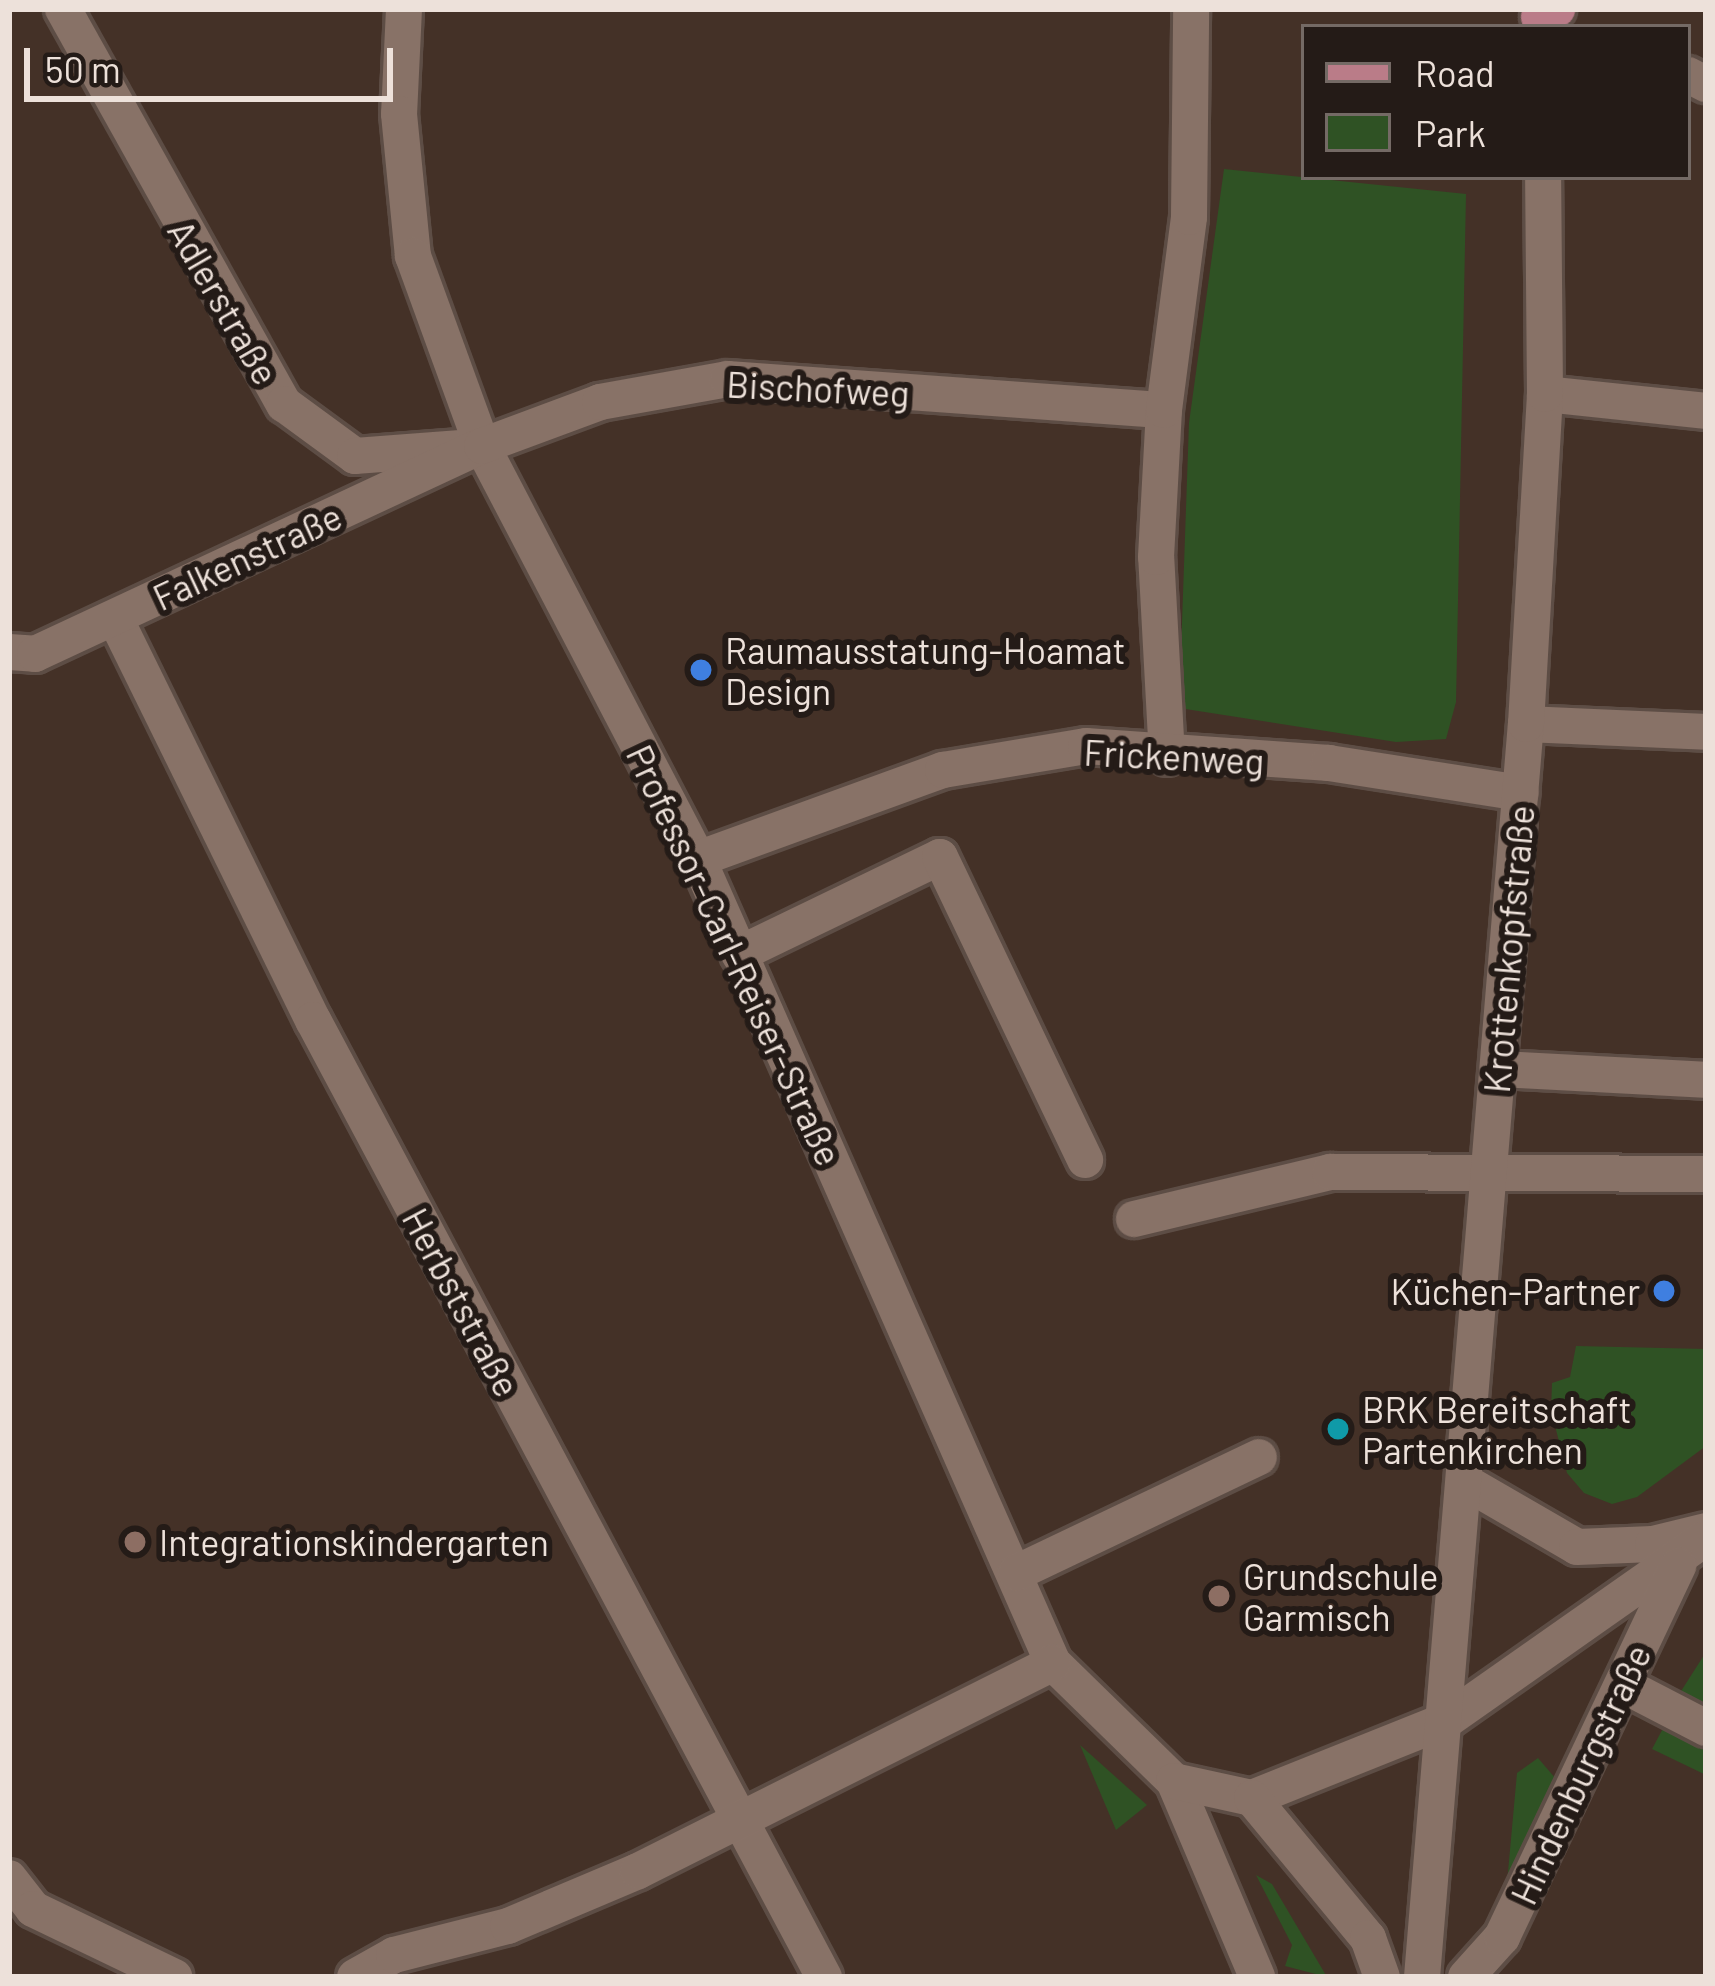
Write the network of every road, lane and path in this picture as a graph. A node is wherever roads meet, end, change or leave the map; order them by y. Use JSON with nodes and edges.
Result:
{"nodes":[{"id":1,"x":63,"y":9,"type":"edge"},
{"id":2,"x":404,"y":9,"type":"edge"},
{"id":3,"x":1191,"y":9,"type":"edge"},
{"id":4,"x":1543,"y":180,"type":"edge"},
{"id":5,"x":1545,"y":394,"type":"junction"},
{"id":6,"x":1164,"y":410,"type":"junction"},
{"id":7,"x":1706,"y":411,"type":"edge"},
{"id":8,"x":482,"y":446,"type":"junction"},
{"id":9,"x":115,"y":618,"type":"junction"},
{"id":10,"x":9,"y":652,"type":"edge"},
{"id":11,"x":1526,"y":724,"type":"junction"},
{"id":12,"x":1706,"y":732,"type":"edge"},
{"id":13,"x":1167,"y":758,"type":"junction"},
{"id":14,"x":1521,"y":793,"type":"junction"},
{"id":15,"x":698,"y":859,"type":"junction"},
{"id":16,"x":740,"y":954,"type":"junction"},
{"id":17,"x":1499,"y":1069,"type":"junction"},
{"id":18,"x":1706,"y":1081,"type":"edge"},
{"id":19,"x":1085,"y":1160,"type":"dead end"},
{"id":20,"x":1490,"y":1172,"type":"junction"},
{"id":21,"x":1706,"y":1174,"type":"edge"},
{"id":22,"x":1135,"y":1219,"type":"dead end"},
{"id":23,"x":1259,"y":1456,"type":"dead end"},
{"id":24,"x":1465,"y":1482,"type":"junction"},
{"id":25,"x":1697,"y":1544,"type":"edge"},
{"id":26,"x":1016,"y":1573,"type":"junction"},
{"id":27,"x":1052,"y":1663,"type":"junction"},
{"id":28,"x":1627,"y":1687,"type":"junction"},
{"id":29,"x":1447,"y":1720,"type":"junction"},
{"id":30,"x":1706,"y":1728,"type":"edge"},
{"id":31,"x":1174,"y":1781,"type":"junction"},
{"id":32,"x":1252,"y":1798,"type":"junction"},
{"id":33,"x":735,"y":1820,"type":"junction"},
{"id":34,"x":9,"y":1878,"type":"edge"},
{"id":35,"x":174,"y":1977,"type":"edge"},
{"id":36,"x":355,"y":1977,"type":"edge"},
{"id":37,"x":824,"y":1977,"type":"edge"},
{"id":38,"x":1257,"y":1977,"type":"edge"},
{"id":39,"x":1382,"y":1977,"type":"edge"},
{"id":40,"x":1422,"y":1977,"type":"edge"},
{"id":41,"x":1466,"y":1977,"type":"edge"}],
"edges":[{"from":1,"to":8,"type":"street","name":"Adlerstraße"},
{"from":2,"to":8,"type":"street","name":"Professor-Carl-Reiser-Straße"},
{"from":3,"to":6,"type":"street"},
{"from":4,"to":5,"type":"street","name":"Krottenkopfstraße"},
{"from":5,"to":7,"type":"street"},
{"from":5,"to":11,"type":"street","name":"Krottenkopfstraße"},
{"from":6,"to":8,"type":"street","name":"Bischofweg"},
{"from":6,"to":13,"type":"street"},
{"from":8,"to":9,"type":"street","name":"Falkenstraße"},
{"from":8,"to":15,"type":"street","name":"Professor-Carl-Reiser-Straße"},
{"from":9,"to":10,"type":"street","name":"Falkenstraße"},
{"from":9,"to":33,"type":"street","name":"Herbststraße"},
{"from":11,"to":12,"type":"street"},
{"from":11,"to":14,"type":"street","name":"Krottenkopfstraße"},
{"from":13,"to":14,"type":"street","name":"Frickenweg"},
{"from":13,"to":15,"type":"street","name":"Frickenweg"},
{"from":14,"to":17,"type":"street","name":"Krottenkopfstraße"},
{"from":15,"to":16,"type":"street","name":"Professor-Carl-Reiser-Straße"},
{"from":16,"to":19,"type":"street"},
{"from":16,"to":26,"type":"street","name":"Professor-Carl-Reiser-Straße"},
{"from":17,"to":18,"type":"street"},
{"from":17,"to":20,"type":"street","name":"Krottenkopfstraße"},
{"from":20,"to":21,"type":"street"},
{"from":20,"to":22,"type":"street"},
{"from":20,"to":24,"type":"street","name":"Krottenkopfstraße"},
{"from":23,"to":26,"type":"street"},
{"from":24,"to":25,"type":"street"},
{"from":24,"to":29,"type":"street","name":"Krottenkopfstraße"},
{"from":25,"to":28,"type":"street","name":"Hindenburgstraße"},
{"from":25,"to":29,"type":"street","name":"Hindenburgstraße"},
{"from":26,"to":27,"type":"street","name":"Professor-Carl-Reiser-Straße"},
{"from":27,"to":31,"type":"street","name":"Professor-Carl-Reiser-Straße"},
{"from":27,"to":33,"type":"street"},
{"from":28,"to":30,"type":"street"},
{"from":28,"to":41,"type":"street","name":"Hindenburgstraße"},
{"from":29,"to":32,"type":"street"},
{"from":29,"to":40,"type":"street"},
{"from":31,"to":32,"type":"street"},
{"from":31,"to":38,"type":"street","name":"Professor-Carl-Reiser-Straße"},
{"from":32,"to":39,"type":"street"},
{"from":33,"to":36,"type":"street"},
{"from":33,"to":37,"type":"street","name":"Herbststraße"},
{"from":34,"to":35,"type":"street"}]}
